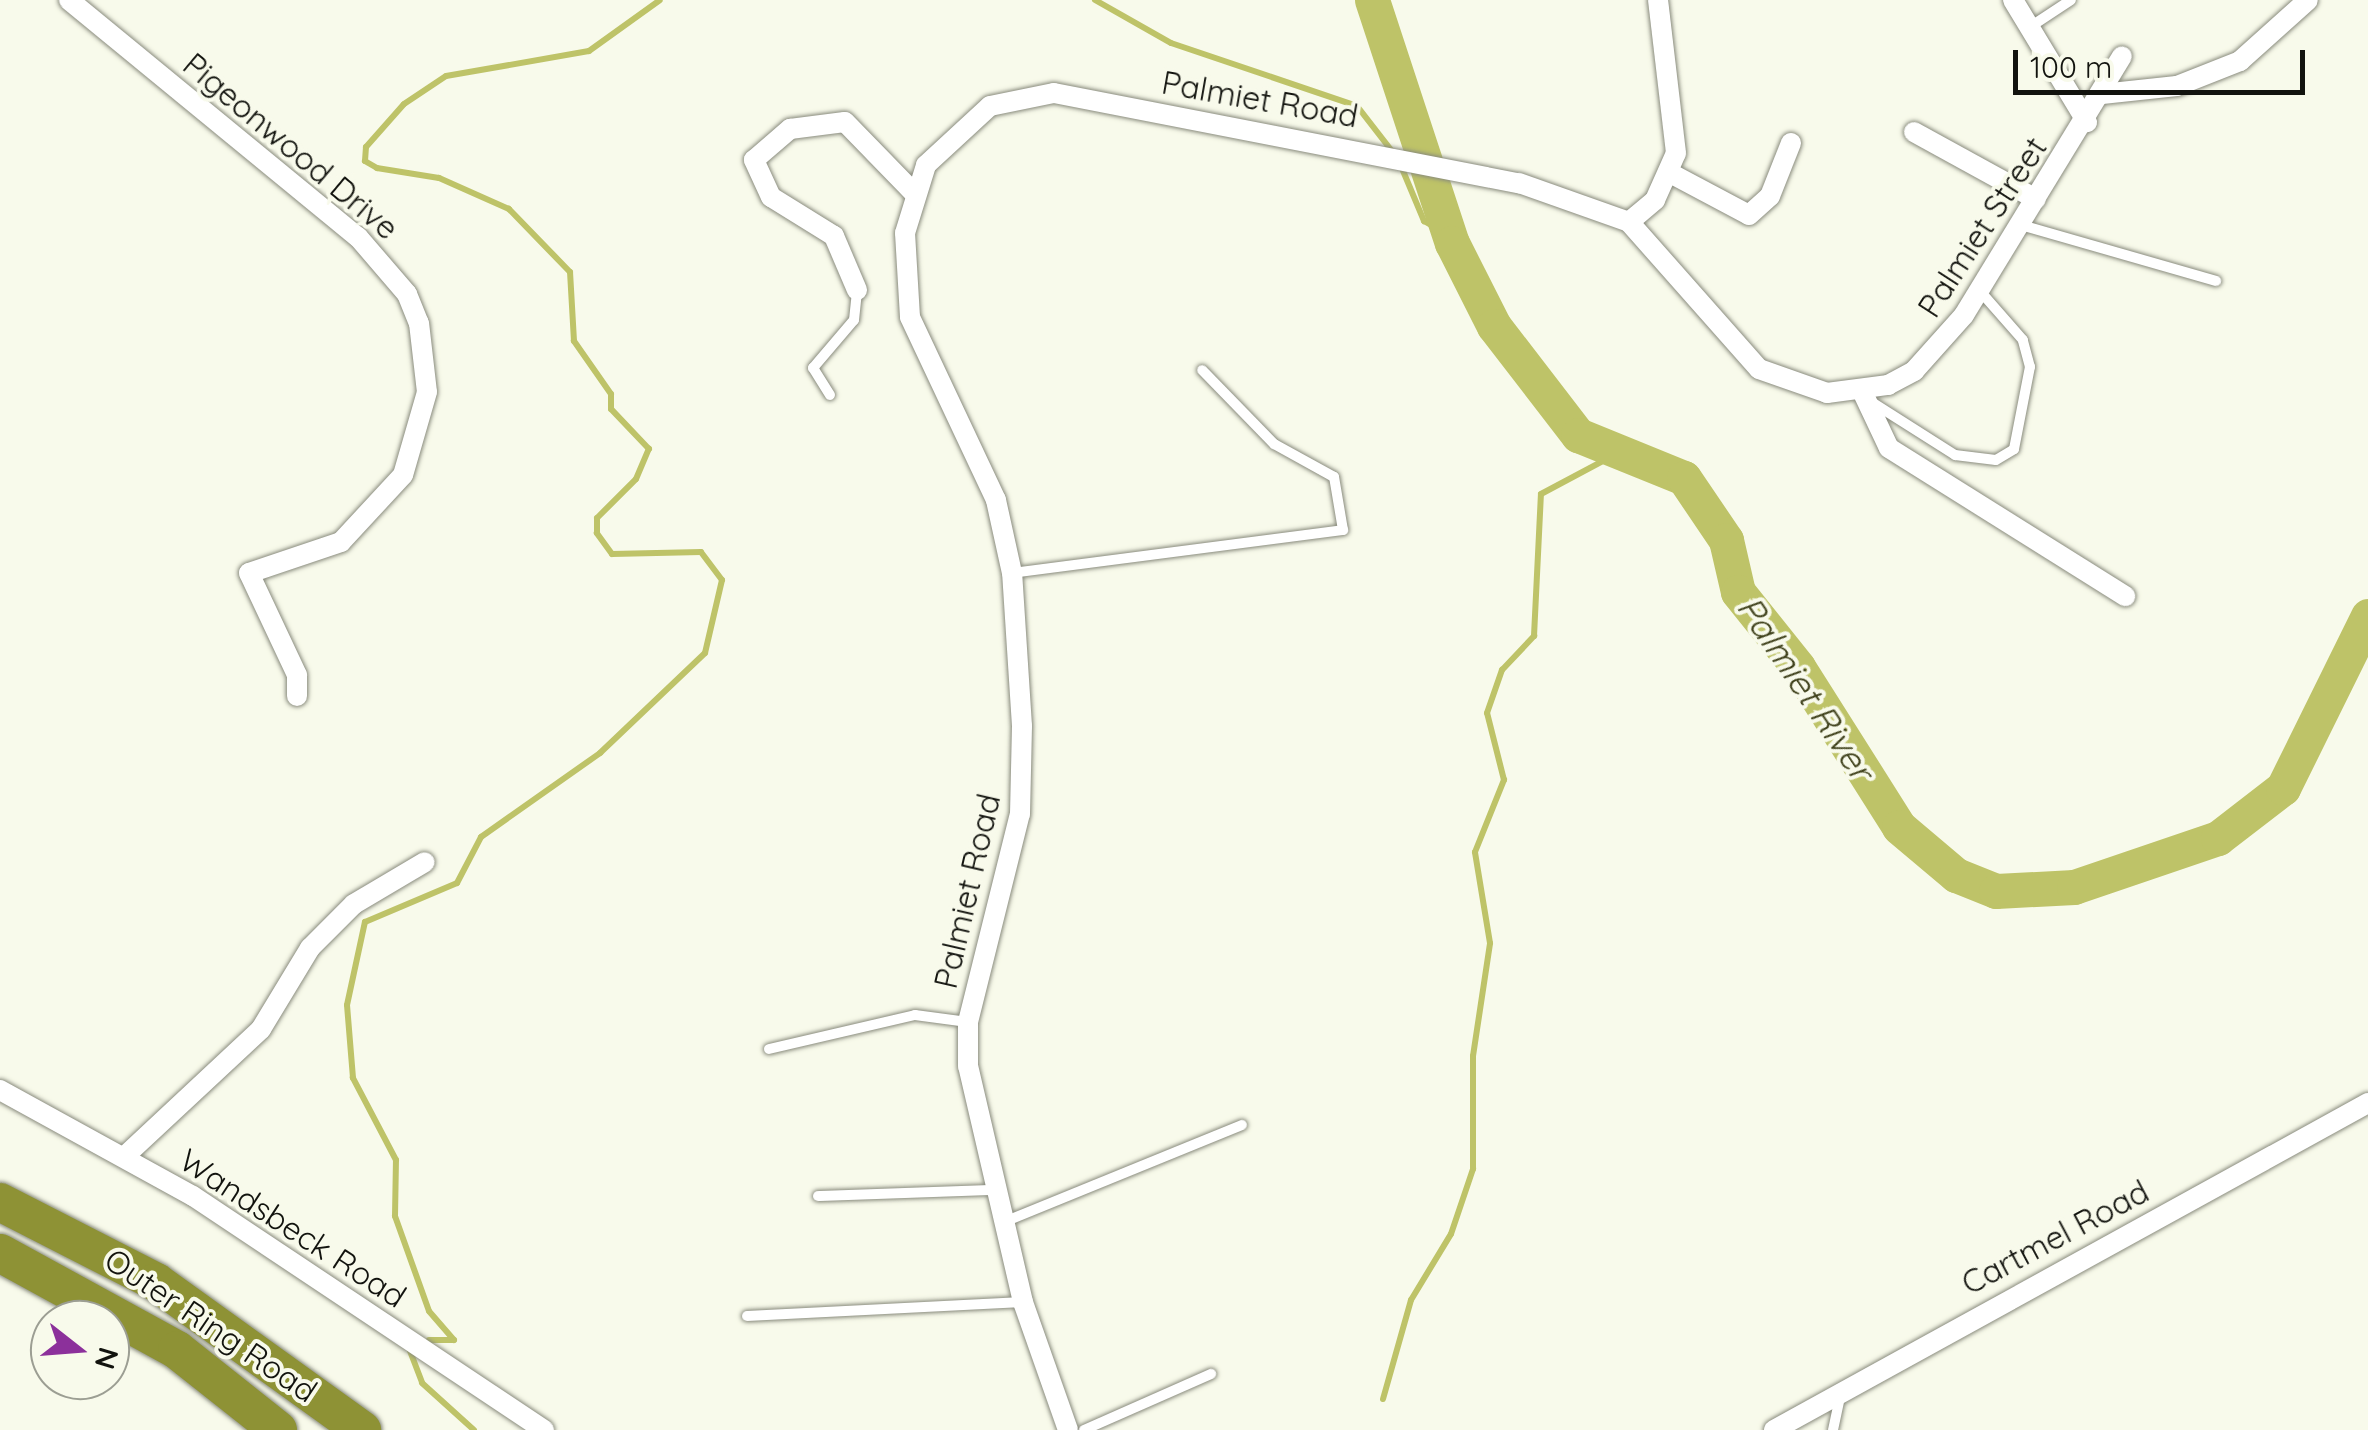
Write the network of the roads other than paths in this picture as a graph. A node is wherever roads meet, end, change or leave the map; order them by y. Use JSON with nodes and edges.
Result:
{"nodes":[{"id":1,"x":69,"y":0,"type":"edge"},
{"id":2,"x":1658,"y":0,"type":"edge"},
{"id":3,"x":2013,"y":0,"type":"edge"},
{"id":4,"x":2072,"y":0,"type":"edge"},
{"id":5,"x":2308,"y":0,"type":"edge"},
{"id":6,"x":2027,"y":29,"type":"junction"},
{"id":7,"x":2122,"y":56,"type":"dead end"},
{"id":8,"x":2102,"y":94,"type":"junction"},
{"id":9,"x":2087,"y":122,"type":"junction"},
{"id":10,"x":1914,"y":132,"type":"dead end"},
{"id":11,"x":1791,"y":143,"type":"dead end"},
{"id":12,"x":1670,"y":172,"type":"junction"},
{"id":13,"x":914,"y":193,"type":"junction"},
{"id":14,"x":2036,"y":199,"type":"junction"},
{"id":15,"x":1629,"y":222,"type":"junction"},
{"id":16,"x":2021,"y":226,"type":"junction"},
{"id":17,"x":2216,"y":281,"type":"dead end"},
{"id":18,"x":856,"y":290,"type":"joint"},
{"id":19,"x":1980,"y":290,"type":"junction"},
{"id":20,"x":1202,"y":370,"type":"dead end"},
{"id":21,"x":830,"y":394,"type":"dead end"},
{"id":22,"x":1863,"y":395,"type":"junction"},
{"id":23,"x":1012,"y":573,"type":"junction"},
{"id":24,"x":2124,"y":596,"type":"dead end"},
{"id":25,"x":298,"y":696,"type":"dead end"},
{"id":26,"x":425,"y":862,"type":"dead end"},
{"id":27,"x":968,"y":1022,"type":"junction"},
{"id":28,"x":769,"y":1048,"type":"dead end"},
{"id":29,"x":0,"y":1090,"type":"edge"},
{"id":30,"x":2368,"y":1103,"type":"edge"},
{"id":31,"x":1242,"y":1125,"type":"dead end"},
{"id":32,"x":129,"y":1150,"type":"junction"},
{"id":33,"x":992,"y":1190,"type":"junction"},
{"id":34,"x":818,"y":1196,"type":"dead end"},
{"id":35,"x":0,"y":1202,"type":"edge"},
{"id":36,"x":1003,"y":1222,"type":"junction"},
{"id":37,"x":0,"y":1253,"type":"edge"},
{"id":38,"x":1023,"y":1302,"type":"junction"},
{"id":39,"x":747,"y":1316,"type":"dead end"},
{"id":40,"x":1212,"y":1374,"type":"dead end"},
{"id":41,"x":1842,"y":1386,"type":"junction"},
{"id":42,"x":278,"y":1430,"type":"edge"},
{"id":43,"x":362,"y":1430,"type":"edge"},
{"id":44,"x":544,"y":1430,"type":"edge"},
{"id":45,"x":1054,"y":1430,"type":"edge"},
{"id":46,"x":1068,"y":1430,"type":"edge"},
{"id":47,"x":1084,"y":1430,"type":"edge"},
{"id":48,"x":1774,"y":1430,"type":"edge"},
{"id":49,"x":1833,"y":1430,"type":"edge"}],
"edges":[{"from":1,"to":25,"type":"street","name":"Pigeonwood Drive"},
{"from":2,"to":12,"type":"street"},
{"from":3,"to":6,"type":"street"},
{"from":4,"to":6,"type":"lane"},
{"from":5,"to":8,"type":"street"},
{"from":6,"to":9,"type":"street"},
{"from":7,"to":8,"type":"street","name":"Palmiet Street"},
{"from":8,"to":9,"type":"street","name":"Palmiet Street"},
{"from":9,"to":14,"type":"street","name":"Palmiet Street"},
{"from":10,"to":14,"type":"street"},
{"from":11,"to":12,"type":"street"},
{"from":12,"to":15,"type":"street"},
{"from":13,"to":15,"type":"street","name":"Palmiet Road"},
{"from":13,"to":18,"type":"street"},
{"from":13,"to":23,"type":"street","name":"Palmiet Road"},
{"from":14,"to":16,"type":"street","name":"Palmiet Street"},
{"from":15,"to":22,"type":"street","name":"Palmiet Street"},
{"from":16,"to":17,"type":"lane"},
{"from":16,"to":19,"type":"street","name":"Palmiet Street"},
{"from":18,"to":21,"type":"lane"},
{"from":19,"to":22,"type":"street","name":"Palmiet Street"},
{"from":19,"to":22,"type":"lane"},
{"from":20,"to":23,"type":"lane"},
{"from":22,"to":24,"type":"street"},
{"from":23,"to":27,"type":"street","name":"Palmiet Road"},
{"from":26,"to":32,"type":"street"},
{"from":27,"to":28,"type":"lane"},
{"from":27,"to":33,"type":"street","name":"Palmiet Road"},
{"from":29,"to":32,"type":"street","name":"Wandsbeck Road"},
{"from":30,"to":41,"type":"street","name":"Cartmel Road"},
{"from":31,"to":36,"type":"lane"},
{"from":32,"to":44,"type":"street","name":"Wandsbeck Road"},
{"from":33,"to":34,"type":"lane"},
{"from":33,"to":36,"type":"street","name":"Palmiet Road"},
{"from":35,"to":43,"type":"highway","name":"Outer Ring Road"},
{"from":36,"to":38,"type":"street","name":"Palmiet Road"},
{"from":37,"to":42,"type":"highway","name":"Outer Ring Road"},
{"from":38,"to":39,"type":"lane"},
{"from":38,"to":46,"type":"street","name":"Palmiet Road"},
{"from":40,"to":47,"type":"lane"},
{"from":41,"to":48,"type":"street","name":"Cartmel Road"},
{"from":41,"to":49,"type":"lane"},
{"from":45,"to":46,"type":"lane"}]}
